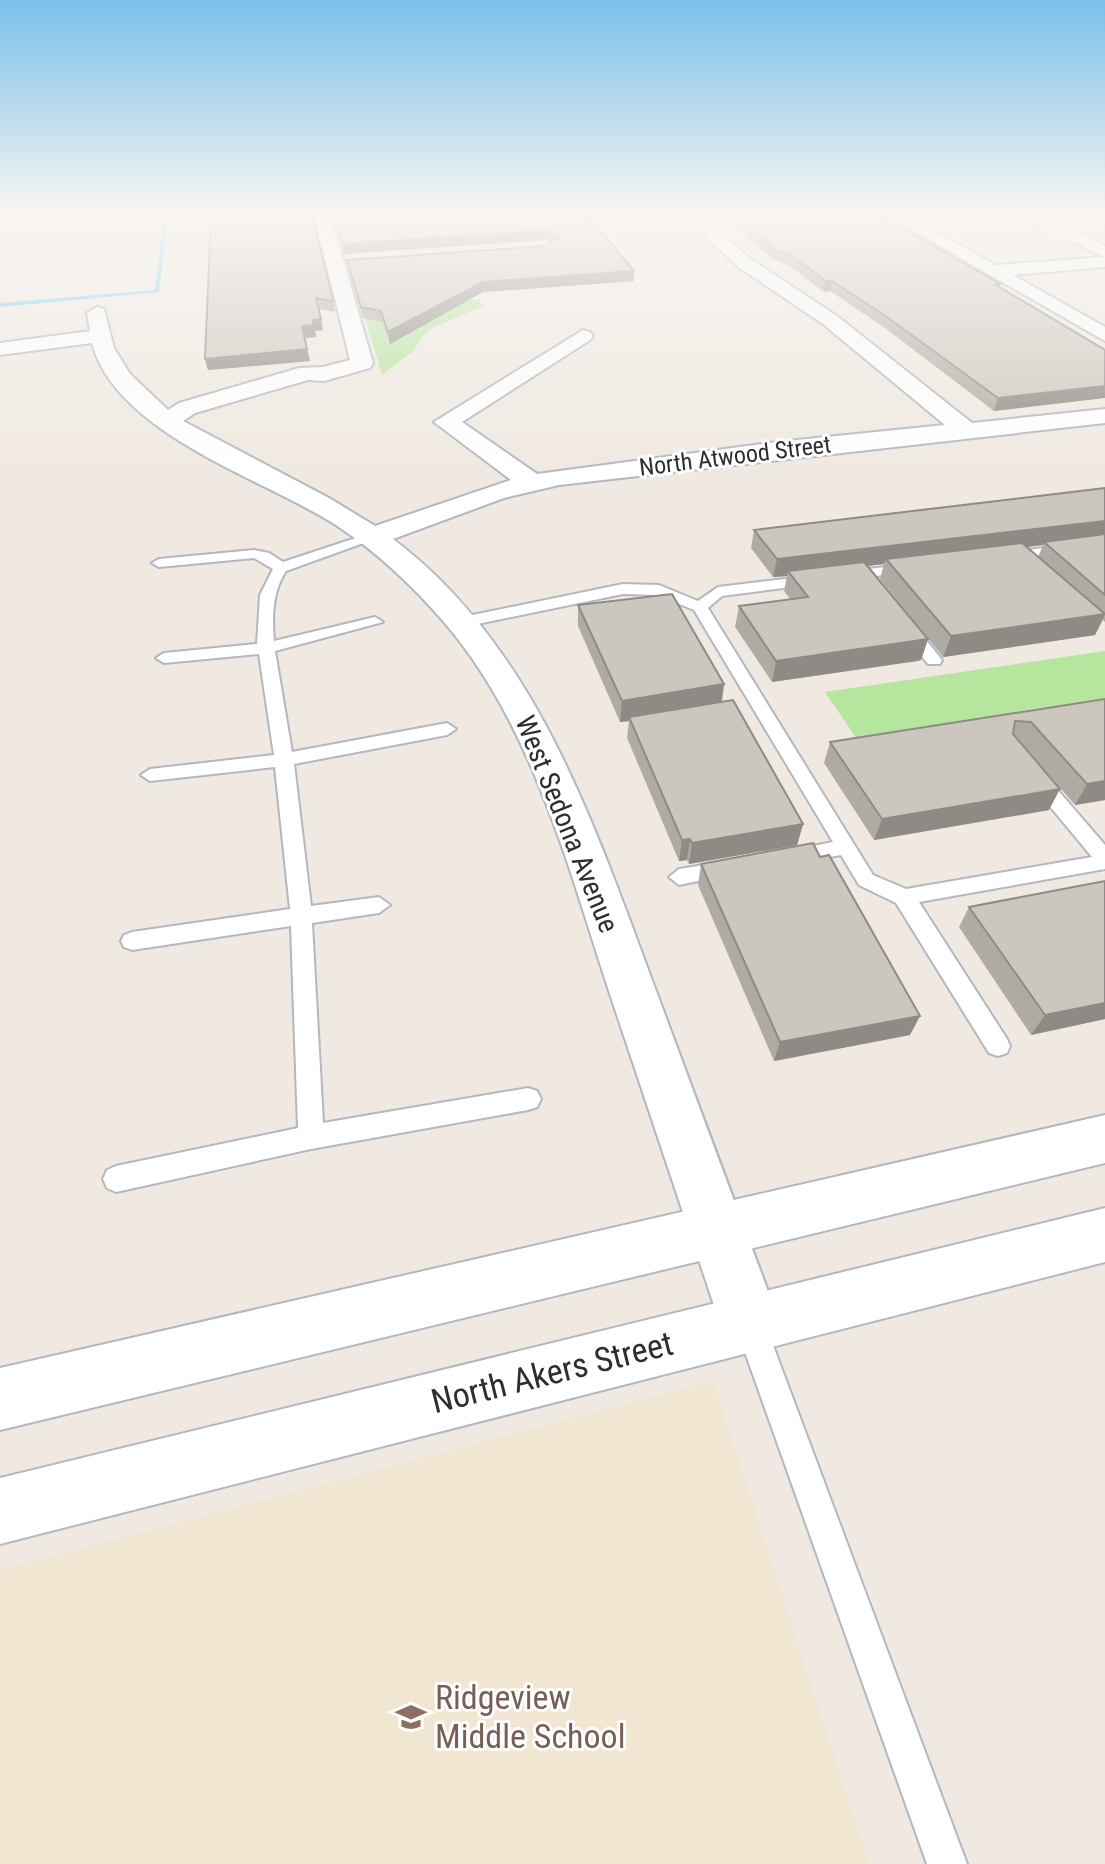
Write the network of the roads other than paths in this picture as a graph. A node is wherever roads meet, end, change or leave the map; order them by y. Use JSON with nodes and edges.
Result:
{"nodes":[{"id":1,"x":350,"y":301,"type":"edge"},
{"id":2,"x":801,"y":301,"type":"edge"},
{"id":3,"x":1046,"y":301,"type":"edge"},
{"id":4,"x":97,"y":313,"type":"dead end"},
{"id":5,"x":1105,"y":335,"type":"edge"},
{"id":6,"x":99,"y":336,"type":"junction"},
{"id":7,"x":583,"y":336,"type":"dead end"},
{"id":8,"x":0,"y":349,"type":"edge"},
{"id":9,"x":1105,"y":416,"type":"edge"},
{"id":10,"x":167,"y":421,"type":"junction"},
{"id":11,"x":966,"y":430,"type":"junction"},
{"id":12,"x":531,"y":482,"type":"junction"},
{"id":13,"x":373,"y":537,"type":"junction"},
{"id":14,"x":1105,"y":544,"type":"edge"},
{"id":15,"x":988,"y":559,"type":"edge"},
{"id":16,"x":159,"y":563,"type":"dead end"},
{"id":17,"x":926,"y":566,"type":"edge"},
{"id":18,"x":281,"y":568,"type":"junction"},
{"id":19,"x":700,"y":607,"type":"junction"},
{"id":20,"x":894,"y":611,"type":"edge"},
{"id":21,"x":375,"y":622,"type":"dead end"},
{"id":22,"x":463,"y":622,"type":"junction"},
{"id":23,"x":266,"y":648,"type":"junction"},
{"id":24,"x":164,"y":658,"type":"dead end"},
{"id":25,"x":934,"y":660,"type":"dead end"},
{"id":26,"x":447,"y":729,"type":"dead end"},
{"id":27,"x":284,"y":760,"type":"junction"},
{"id":28,"x":1021,"y":760,"type":"edge"},
{"id":29,"x":150,"y":775,"type":"dead end"},
{"id":30,"x":846,"y":847,"type":"junction"},
{"id":31,"x":1105,"y":860,"type":"edge"},
{"id":32,"x":679,"y":877,"type":"dead end"},
{"id":33,"x":904,"y":897,"type":"junction"},
{"id":34,"x":379,"y":905,"type":"dead end"},
{"id":35,"x":301,"y":916,"type":"junction"},
{"id":36,"x":132,"y":941,"type":"dead end"},
{"id":37,"x":998,"y":1046,"type":"dead end"},
{"id":38,"x":528,"y":1099,"type":"dead end"},
{"id":39,"x":311,"y":1137,"type":"junction"},
{"id":40,"x":1105,"y":1139,"type":"edge"},
{"id":41,"x":116,"y":1179,"type":"dead end"},
{"id":42,"x":717,"y":1231,"type":"junction"},
{"id":43,"x":1105,"y":1235,"type":"edge"},
{"id":44,"x":750,"y":1323,"type":"junction"},
{"id":45,"x":0,"y":1399,"type":"edge"},
{"id":46,"x":0,"y":1511,"type":"edge"},
{"id":47,"x":947,"y":1864,"type":"edge"}],
"edges":[{"from":1,"to":10,"type":"street"},
{"from":2,"to":11,"type":"street"},
{"from":3,"to":5,"type":"street"},
{"from":4,"to":6,"type":"street","name":"West Sedona Avenue"},
{"from":6,"to":8,"type":"street"},
{"from":6,"to":10,"type":"street","name":"West Sedona Avenue"},
{"from":7,"to":12,"type":"street"},
{"from":9,"to":11,"type":"street","name":"North Atwood Street"},
{"from":10,"to":13,"type":"street","name":"West Sedona Avenue"},
{"from":11,"to":12,"type":"street","name":"North Atwood Street"},
{"from":12,"to":13,"type":"street","name":"North Atwood Street"},
{"from":13,"to":18,"type":"lane"},
{"from":13,"to":22,"type":"street","name":"West Sedona Avenue"},
{"from":14,"to":15,"type":"lane"},
{"from":16,"to":18,"type":"lane"},
{"from":17,"to":19,"type":"lane"},
{"from":18,"to":23,"type":"lane"},
{"from":19,"to":22,"type":"lane"},
{"from":19,"to":30,"type":"lane"},
{"from":20,"to":25,"type":"lane"},
{"from":21,"to":23,"type":"lane"},
{"from":22,"to":42,"type":"street","name":"West Sedona Avenue"},
{"from":23,"to":24,"type":"lane"},
{"from":23,"to":27,"type":"lane"},
{"from":26,"to":27,"type":"lane"},
{"from":27,"to":29,"type":"lane"},
{"from":27,"to":35,"type":"lane"},
{"from":28,"to":31,"type":"lane"},
{"from":30,"to":32,"type":"lane"},
{"from":30,"to":33,"type":"lane"},
{"from":31,"to":33,"type":"lane"},
{"from":33,"to":37,"type":"lane"},
{"from":34,"to":35,"type":"lane"},
{"from":35,"to":36,"type":"lane"},
{"from":35,"to":39,"type":"lane"},
{"from":38,"to":39,"type":"lane"},
{"from":39,"to":41,"type":"lane"},
{"from":40,"to":42,"type":"street"},
{"from":42,"to":44,"type":"street","name":"West Sedona Avenue"},
{"from":42,"to":45,"type":"street"},
{"from":43,"to":44,"type":"street","name":"North Akers Street"},
{"from":44,"to":46,"type":"street","name":"North Akers Street"},
{"from":44,"to":47,"type":"lane"}]}
